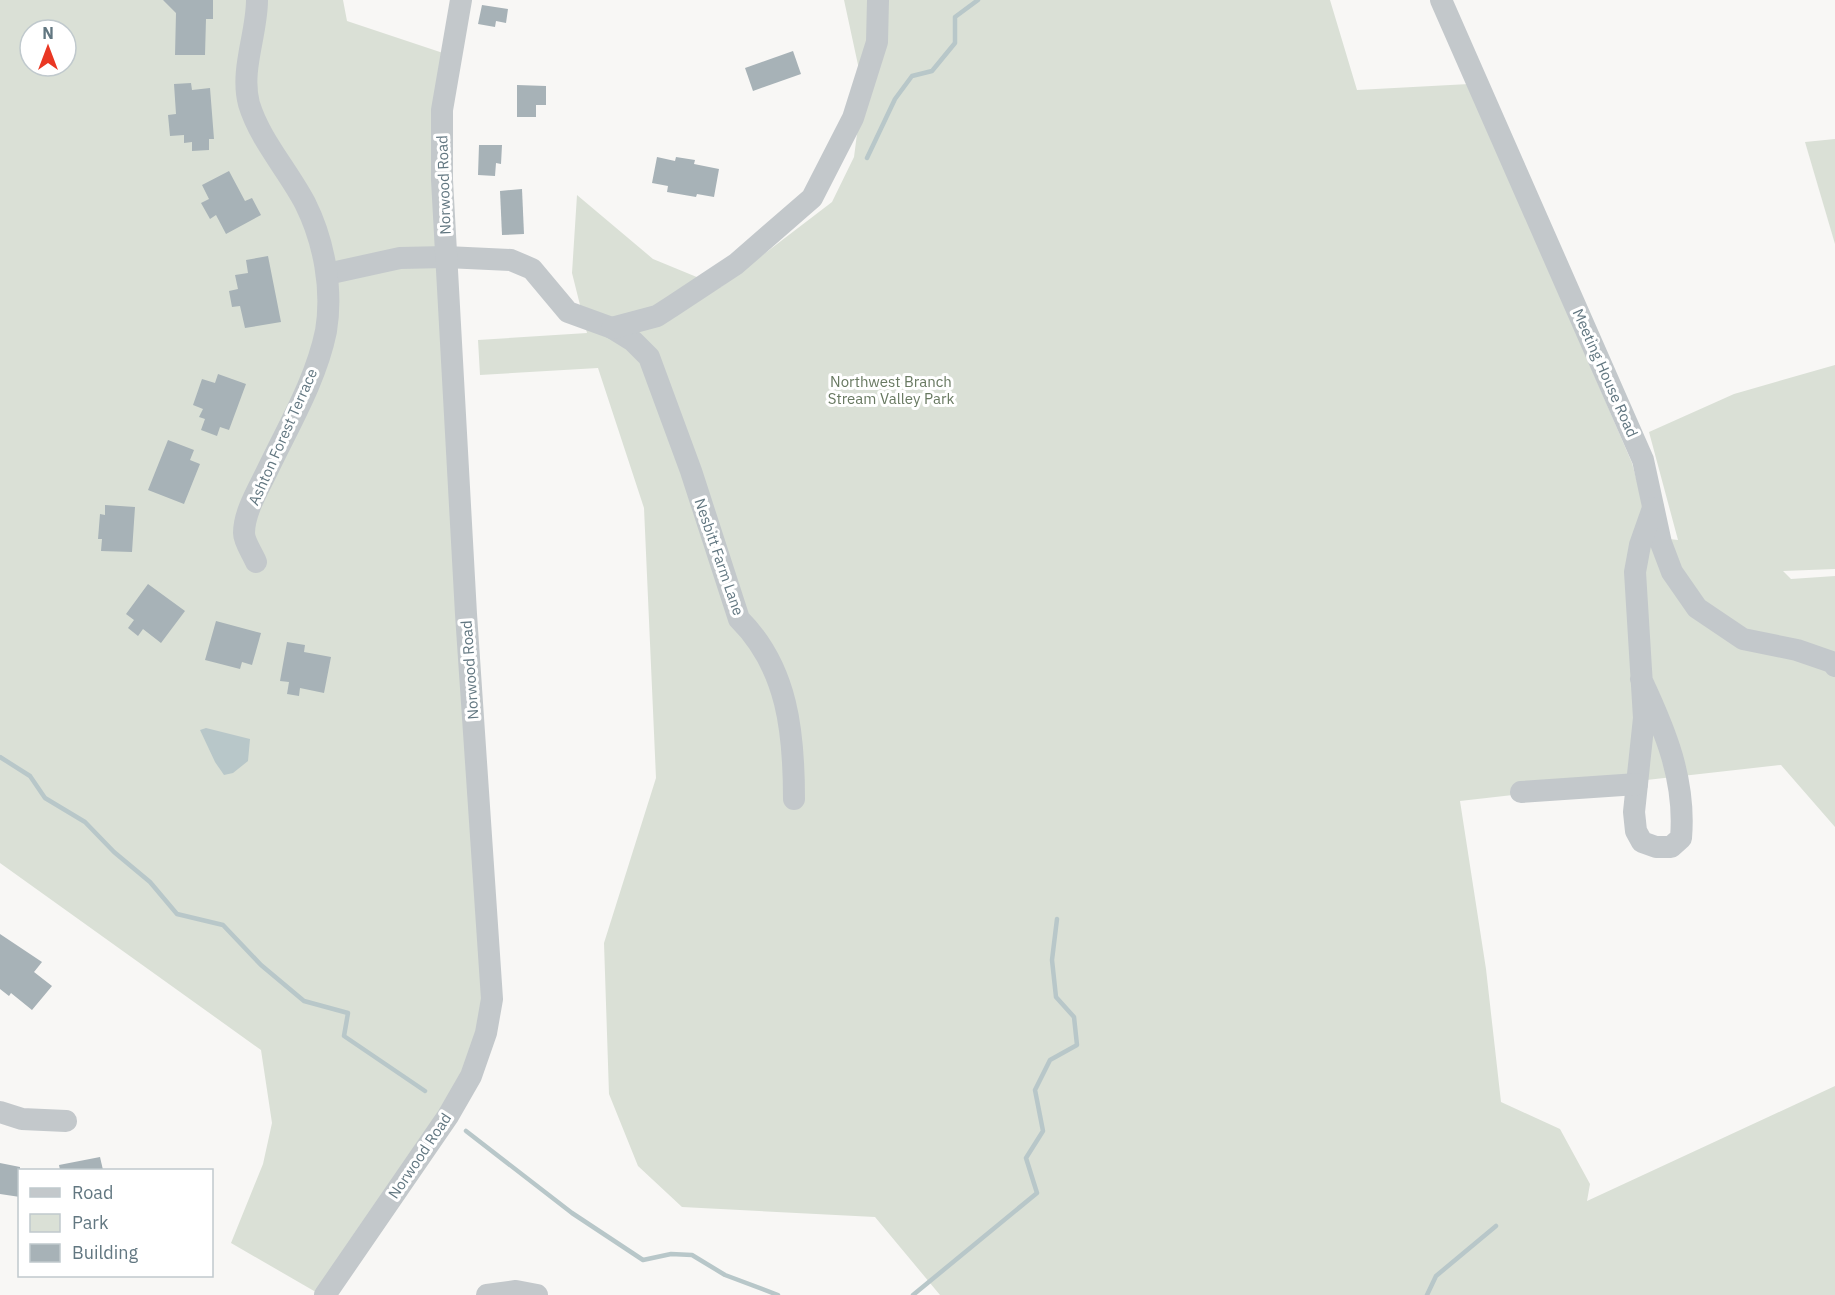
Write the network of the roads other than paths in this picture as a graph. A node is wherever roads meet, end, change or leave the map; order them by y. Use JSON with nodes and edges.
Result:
{"nodes":[{"id":1,"x":257,"y":0,"type":"edge"},
{"id":2,"x":461,"y":0,"type":"edge"},
{"id":3,"x":878,"y":0,"type":"edge"},
{"id":4,"x":1440,"y":0,"type":"edge"},
{"id":5,"x":446,"y":257,"type":"junction"},
{"id":6,"x":327,"y":274,"type":"junction"},
{"id":7,"x":612,"y":327,"type":"junction"},
{"id":8,"x":1653,"y":508,"type":"junction"},
{"id":9,"x":256,"y":562,"type":"dead end"},
{"id":10,"x":1835,"y":666,"type":"edge"},
{"id":11,"x":1641,"y":679,"type":"junction"},
{"id":12,"x":1637,"y":784,"type":"junction"},
{"id":13,"x":1521,"y":792,"type":"dead end"},
{"id":14,"x":794,"y":799,"type":"dead end"},
{"id":15,"x":0,"y":1112,"type":"edge"},
{"id":16,"x":66,"y":1121,"type":"dead end"},
{"id":17,"x":523,"y":1294,"type":"edge"},
{"id":18,"x":325,"y":1295,"type":"edge"},
{"id":19,"x":487,"y":1295,"type":"edge"}],
"edges":[{"from":1,"to":6,"type":"street","name":"Ashton Forest Terrace"},
{"from":2,"to":5,"type":"street","name":"Norwood Road"},
{"from":3,"to":7,"type":"street"},
{"from":4,"to":8,"type":"street","name":"Meeting House Road"},
{"from":5,"to":6,"type":"street"},
{"from":5,"to":7,"type":"street","name":"Nesbitt Farm Lane"},
{"from":5,"to":18,"type":"street","name":"Norwood Road"},
{"from":6,"to":9,"type":"street","name":"Ashton Forest Terrace"},
{"from":7,"to":14,"type":"street","name":"Nesbitt Farm Lane"},
{"from":8,"to":10,"type":"street","name":"Meeting House Road"},
{"from":8,"to":11,"type":"street"},
{"from":11,"to":12,"type":"street"},
{"from":11,"to":12,"type":"street"},
{"from":12,"to":13,"type":"street"},
{"from":15,"to":16,"type":"street"},
{"from":17,"to":19,"type":"street"}]}
